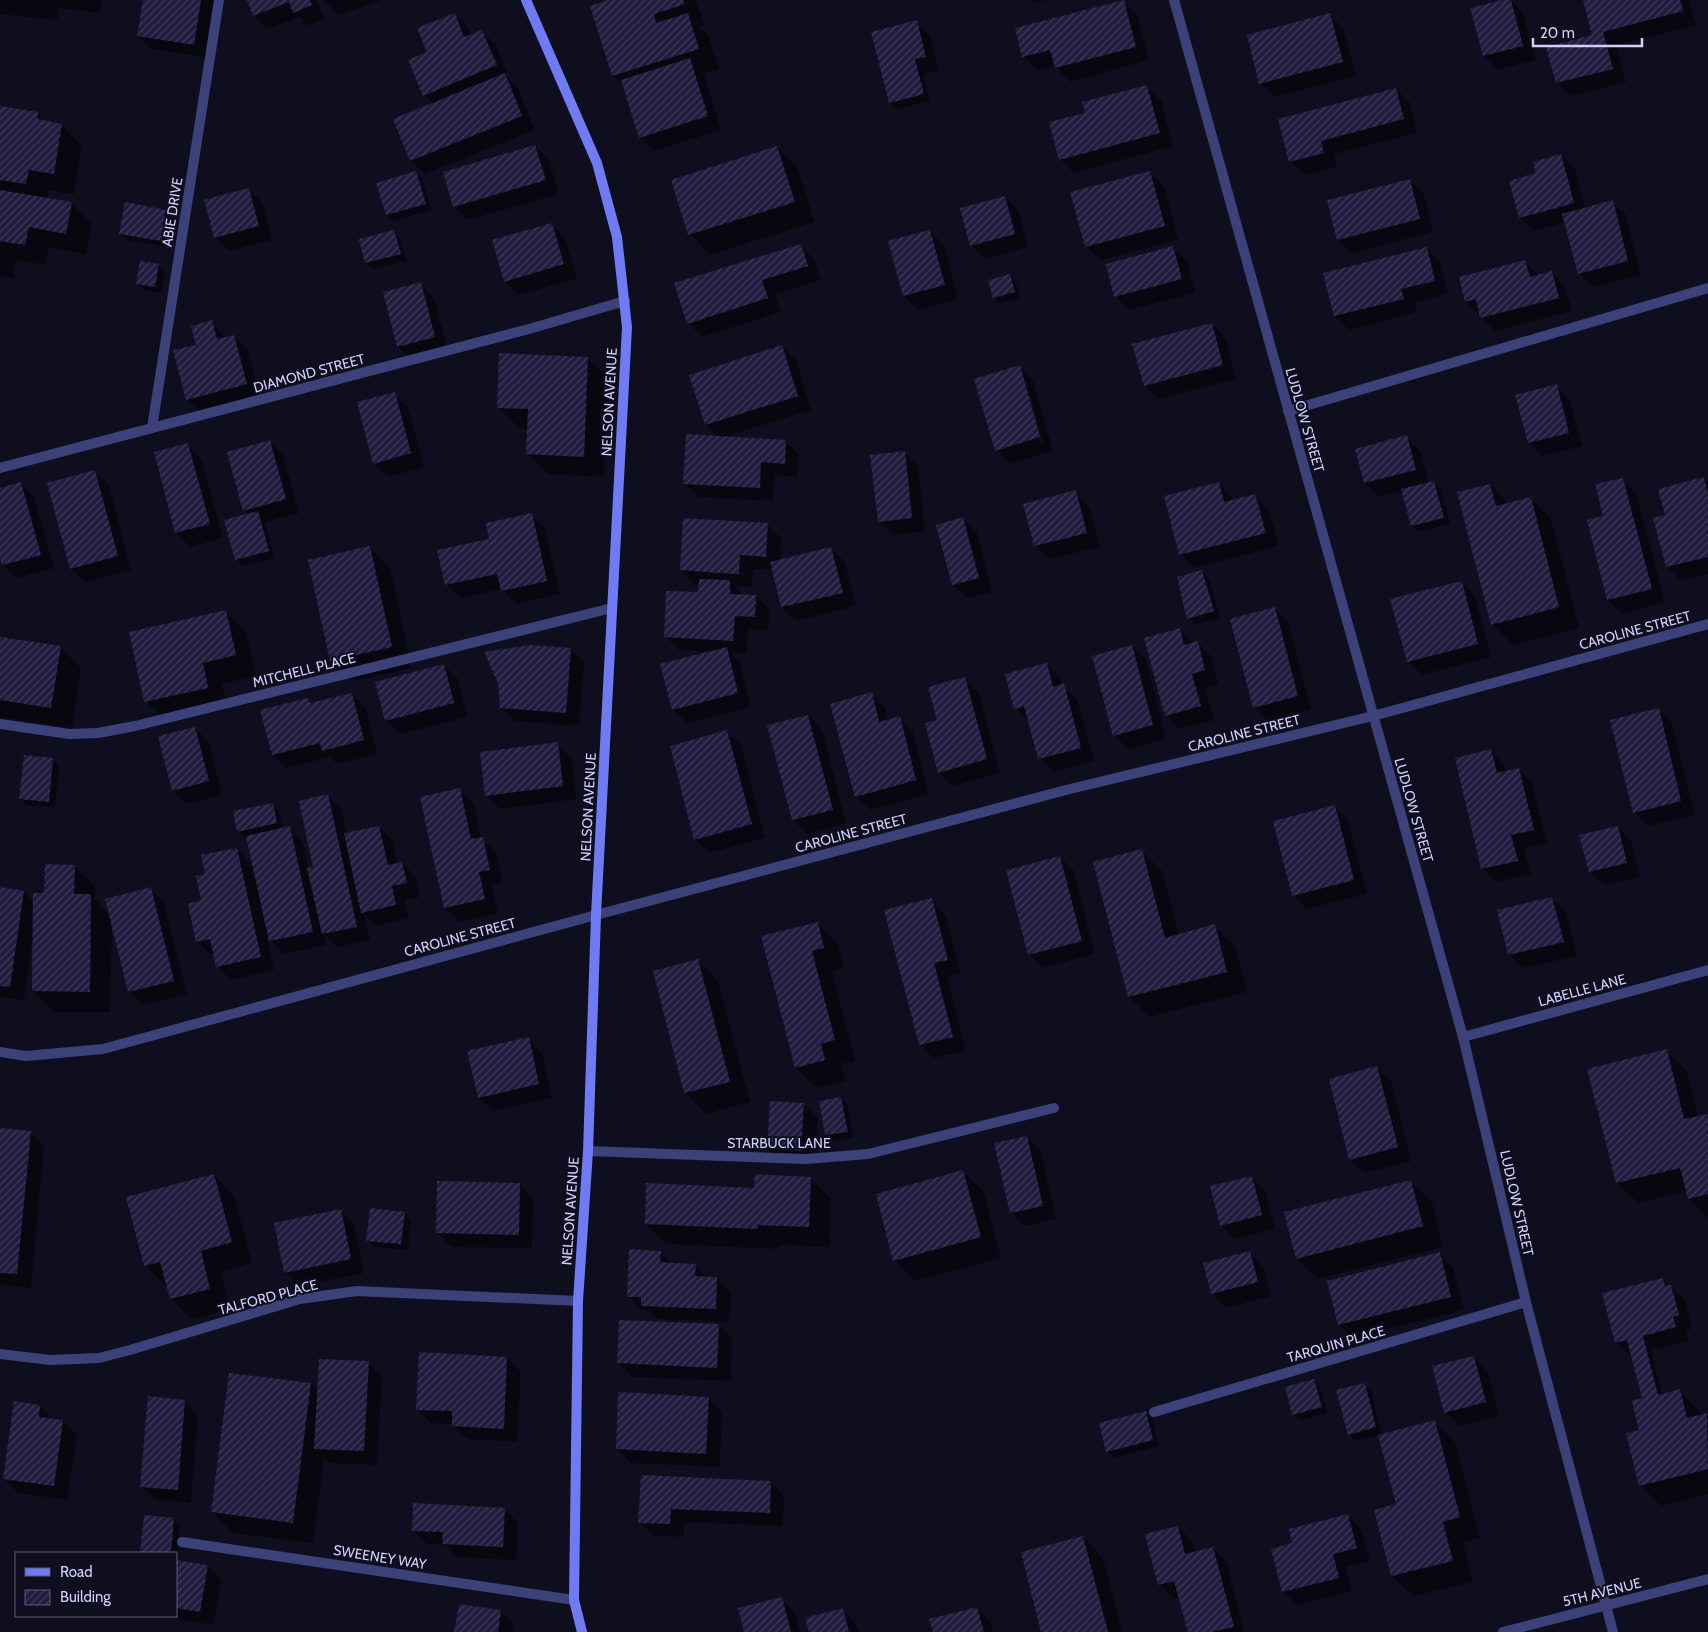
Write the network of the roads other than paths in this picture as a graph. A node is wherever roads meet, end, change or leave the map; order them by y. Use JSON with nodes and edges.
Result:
{"nodes":[{"id":1,"x":219,"y":0,"type":"edge"},
{"id":2,"x":526,"y":0,"type":"edge"},
{"id":3,"x":1174,"y":0,"type":"edge"},
{"id":4,"x":1708,"y":288,"type":"edge"},
{"id":5,"x":625,"y":301,"type":"junction"},
{"id":6,"x":1288,"y":411,"type":"junction"},
{"id":7,"x":152,"y":428,"type":"junction"},
{"id":8,"x":0,"y":468,"type":"edge"},
{"id":9,"x":612,"y":608,"type":"junction"},
{"id":10,"x":1708,"y":624,"type":"edge"},
{"id":11,"x":1373,"y":716,"type":"junction"},
{"id":12,"x":0,"y":724,"type":"edge"},
{"id":13,"x":596,"y":914,"type":"junction"},
{"id":14,"x":1708,"y":970,"type":"edge"},
{"id":15,"x":1464,"y":1037,"type":"junction"},
{"id":16,"x":0,"y":1052,"type":"edge"},
{"id":17,"x":1054,"y":1108,"type":"dead end"},
{"id":18,"x":588,"y":1152,"type":"junction"},
{"id":19,"x":578,"y":1301,"type":"junction"},
{"id":20,"x":1526,"y":1302,"type":"junction"},
{"id":21,"x":0,"y":1354,"type":"edge"},
{"id":22,"x":1154,"y":1412,"type":"dead end"},
{"id":23,"x":182,"y":1542,"type":"dead end"},
{"id":24,"x":1708,"y":1579,"type":"edge"},
{"id":25,"x":574,"y":1600,"type":"junction"},
{"id":26,"x":1606,"y":1605,"type":"junction"},
{"id":27,"x":582,"y":1632,"type":"edge"},
{"id":28,"x":1503,"y":1632,"type":"edge"},
{"id":29,"x":1613,"y":1632,"type":"edge"}],
"edges":[{"from":1,"to":7,"type":"street","name":"ABIE DRIVE"},
{"from":2,"to":5,"type":"street","name":"NELSON AVENUE"},
{"from":3,"to":6,"type":"street","name":"LUDLOW STREET"},
{"from":4,"to":6,"type":"street"},
{"from":5,"to":7,"type":"street","name":"DIAMOND STREET"},
{"from":5,"to":9,"type":"street","name":"NELSON AVENUE"},
{"from":6,"to":11,"type":"street","name":"LUDLOW STREET"},
{"from":7,"to":8,"type":"street","name":"DIAMOND STREET"},
{"from":9,"to":12,"type":"street","name":"MITCHELL PLACE"},
{"from":9,"to":13,"type":"street","name":"NELSON AVENUE"},
{"from":10,"to":11,"type":"street","name":"CAROLINE STREET"},
{"from":11,"to":13,"type":"street","name":"CAROLINE STREET"},
{"from":11,"to":15,"type":"street","name":"LUDLOW STREET"},
{"from":13,"to":16,"type":"street","name":"CAROLINE STREET"},
{"from":13,"to":18,"type":"street","name":"NELSON AVENUE"},
{"from":14,"to":15,"type":"street","name":"LABELLE LANE"},
{"from":15,"to":20,"type":"street","name":"LUDLOW STREET"},
{"from":17,"to":18,"type":"street","name":"STARBUCK LANE"},
{"from":18,"to":19,"type":"street","name":"NELSON AVENUE"},
{"from":19,"to":21,"type":"street","name":"TALFORD PLACE"},
{"from":19,"to":25,"type":"street","name":"NELSON AVENUE"},
{"from":20,"to":22,"type":"street","name":"TARQUIN PLACE"},
{"from":20,"to":26,"type":"street","name":"LUDLOW STREET"},
{"from":23,"to":25,"type":"street","name":"SWEENEY WAY"},
{"from":24,"to":26,"type":"street","name":"5TH AVENUE"},
{"from":25,"to":27,"type":"street","name":"NELSON AVENUE"},
{"from":26,"to":28,"type":"street","name":"5TH AVENUE"},
{"from":26,"to":29,"type":"street","name":"LUDLOW STREET"}]}
